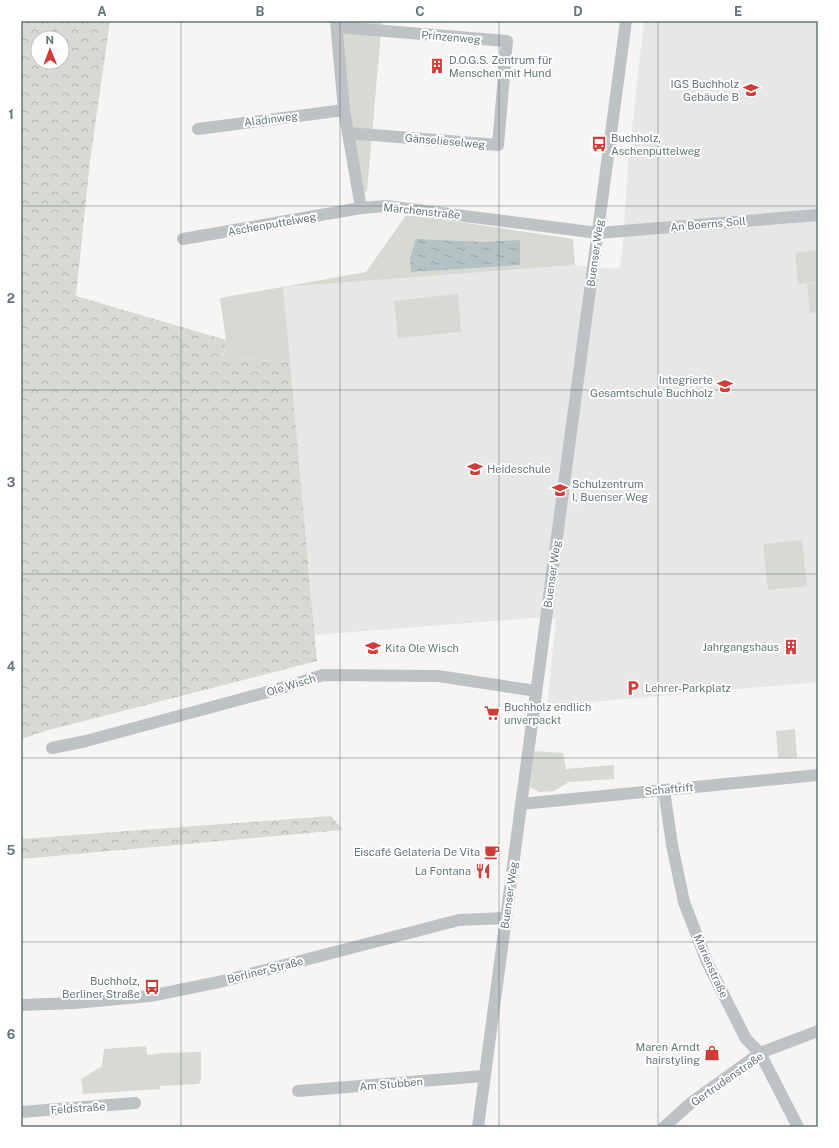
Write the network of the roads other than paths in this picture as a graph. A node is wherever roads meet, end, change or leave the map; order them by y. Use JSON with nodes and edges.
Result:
{"nodes":[{"id":1,"x":626,"y":21,"type":"edge"},
{"id":2,"x":337,"y":24,"type":"edge"},
{"id":3,"x":502,"y":100,"type":"joint"},
{"id":4,"x":344,"y":110,"type":"junction"},
{"id":5,"x":198,"y":128,"type":"dead end"},
{"id":6,"x":348,"y":133,"type":"junction"},
{"id":7,"x":362,"y":208,"type":"junction"},
{"id":8,"x":818,"y":216,"type":"edge"},
{"id":9,"x":598,"y":233,"type":"junction"},
{"id":10,"x":183,"y":239,"type":"dead end"},
{"id":11,"x":536,"y":692,"type":"junction"},
{"id":12,"x":52,"y":748,"type":"dead end"},
{"id":13,"x":818,"y":775,"type":"edge"},
{"id":14,"x":664,"y":790,"type":"junction"},
{"id":15,"x":521,"y":804,"type":"junction"},
{"id":16,"x":506,"y":918,"type":"junction"},
{"id":17,"x":21,"y":1005,"type":"edge"},
{"id":18,"x":818,"y":1032,"type":"edge"},
{"id":19,"x":760,"y":1053,"type":"junction"},
{"id":20,"x":484,"y":1076,"type":"junction"},
{"id":21,"x":298,"y":1092,"type":"dead end"},
{"id":22,"x":134,"y":1103,"type":"dead end"},
{"id":23,"x":21,"y":1112,"type":"edge"},
{"id":24,"x":478,"y":1127,"type":"edge"},
{"id":25,"x":664,"y":1127,"type":"edge"},
{"id":26,"x":798,"y":1127,"type":"edge"}],
"edges":[{"from":1,"to":9,"type":"street","name":"Buenser Weg"},
{"from":2,"to":3,"type":"street","name":"Prinzenweg"},
{"from":2,"to":4,"type":"street"},
{"from":3,"to":6,"type":"street","name":"Gänselieselweg"},
{"from":4,"to":5,"type":"street","name":"Aladinweg"},
{"from":4,"to":6,"type":"street"},
{"from":6,"to":7,"type":"street"},
{"from":7,"to":9,"type":"street","name":"Märchenstraße"},
{"from":7,"to":10,"type":"street","name":"Aschenputtelweg"},
{"from":8,"to":9,"type":"street","name":"An Boerns Soll"},
{"from":9,"to":11,"type":"street","name":"Buenser Weg"},
{"from":11,"to":12,"type":"street","name":"Ole Wisch"},
{"from":11,"to":15,"type":"street","name":"Buenser Weg"},
{"from":13,"to":14,"type":"street","name":"Schaftrift"},
{"from":14,"to":15,"type":"street","name":"Schaftrift"},
{"from":14,"to":19,"type":"street","name":"Marienstraße"},
{"from":15,"to":16,"type":"street","name":"Buenser Weg"},
{"from":16,"to":17,"type":"street","name":"Berliner Straße"},
{"from":16,"to":20,"type":"street","name":"Buenser Weg"},
{"from":18,"to":19,"type":"street","name":"Gertrudenstraße"},
{"from":19,"to":25,"type":"street","name":"Gertrudenstraße"},
{"from":19,"to":26,"type":"street","name":"Marienstraße"},
{"from":20,"to":21,"type":"street","name":"Am Stubben"},
{"from":20,"to":24,"type":"street","name":"Buenser Weg"},
{"from":22,"to":23,"type":"street","name":"Feldstraße"}]}
